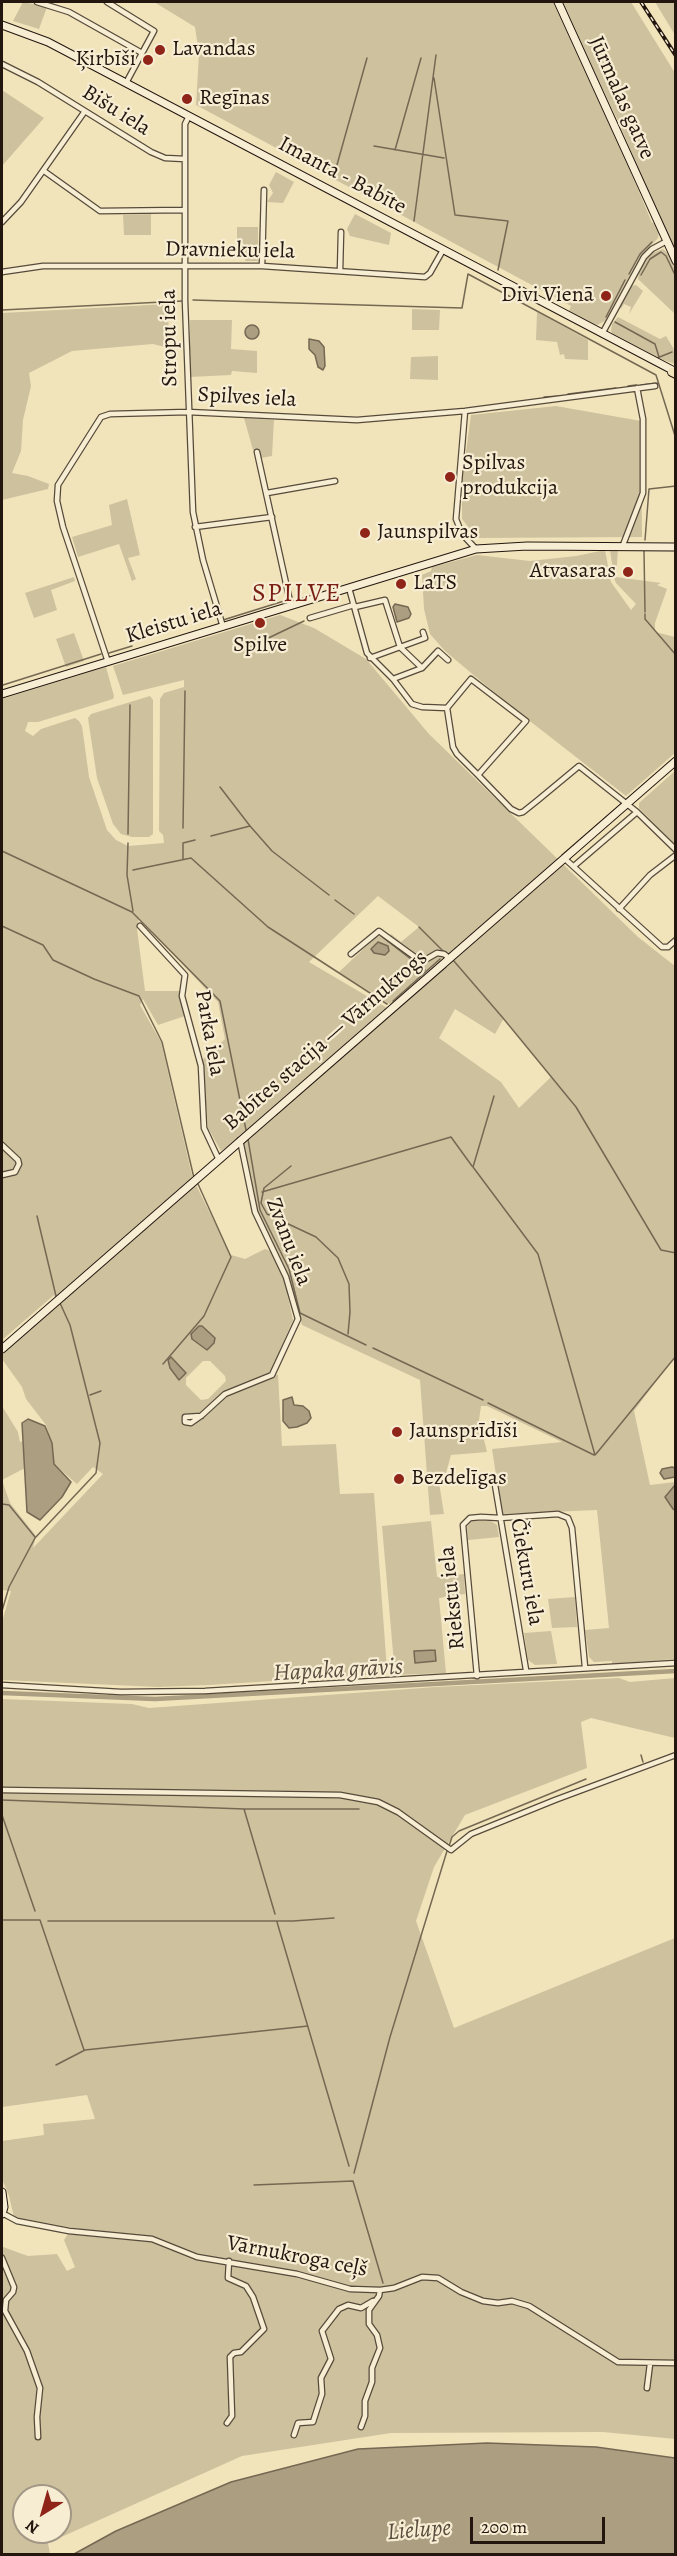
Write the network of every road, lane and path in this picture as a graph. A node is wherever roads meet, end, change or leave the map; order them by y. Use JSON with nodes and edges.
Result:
{"nodes":[{"id":1,"x":37,"y":2,"type":"edge"},
{"id":2,"x":107,"y":2,"type":"edge"},
{"id":3,"x":558,"y":2,"type":"edge"},
{"id":4,"x":2,"y":25,"type":"edge"},
{"id":5,"x":142,"y":53,"type":"junction"},
{"id":6,"x":2,"y":64,"type":"edge"},
{"id":7,"x":126,"y":83,"type":"junction"},
{"id":8,"x":85,"y":111,"type":"junction"},
{"id":9,"x":189,"y":116,"type":"junction"},
{"id":10,"x":185,"y":159,"type":"junction"},
{"id":11,"x":44,"y":171,"type":"junction"},
{"id":12,"x":264,"y":190,"type":"dead end"},
{"id":13,"x":185,"y":210,"type":"junction"},
{"id":14,"x":2,"y":222,"type":"edge"},
{"id":15,"x":341,"y":232,"type":"dead end"},
{"id":16,"x":667,"y":241,"type":"junction"},
{"id":17,"x":443,"y":250,"type":"junction"},
{"id":18,"x":675,"y":261,"type":"edge"},
{"id":19,"x":186,"y":266,"type":"junction"},
{"id":20,"x":262,"y":266,"type":"junction"},
{"id":21,"x":340,"y":271,"type":"junction"},
{"id":22,"x":2,"y":272,"type":"edge"},
{"id":23,"x":602,"y":334,"type":"junction"},
{"id":24,"x":675,"y":371,"type":"edge"},
{"id":25,"x":655,"y":386,"type":"dead end"},
{"id":26,"x":637,"y":388,"type":"junction"},
{"id":27,"x":465,"y":411,"type":"junction"},
{"id":28,"x":188,"y":412,"type":"junction"},
{"id":29,"x":257,"y":452,"type":"dead end"},
{"id":30,"x":335,"y":481,"type":"dead end"},
{"id":31,"x":267,"y":493,"type":"junction"},
{"id":32,"x":272,"y":517,"type":"junction"},
{"id":33,"x":195,"y":527,"type":"junction"},
{"id":34,"x":623,"y":545,"type":"junction"},
{"id":35,"x":675,"y":547,"type":"edge"},
{"id":36,"x":476,"y":549,"type":"junction"},
{"id":37,"x":349,"y":588,"type":"junction"},
{"id":38,"x":291,"y":606,"type":"junction"},
{"id":39,"x":354,"y":606,"type":"junction"},
{"id":40,"x":310,"y":618,"type":"dead end"},
{"id":41,"x":224,"y":627,"type":"junction"},
{"id":42,"x":424,"y":635,"type":"dead end"},
{"id":43,"x":400,"y":647,"type":"junction"},
{"id":44,"x":370,"y":658,"type":"junction"},
{"id":45,"x":448,"y":660,"type":"dead end"},
{"id":46,"x":108,"y":662,"type":"junction"},
{"id":47,"x":422,"y":668,"type":"junction"},
{"id":48,"x":393,"y":679,"type":"junction"},
{"id":49,"x":2,"y":693,"type":"edge"},
{"id":50,"x":447,"y":708,"type":"junction"},
{"id":51,"x":675,"y":761,"type":"edge"},
{"id":52,"x":478,"y":775,"type":"junction"},
{"id":53,"x":627,"y":804,"type":"junction"},
{"id":54,"x":637,"y":812,"type":"junction"},
{"id":55,"x":675,"y":850,"type":"edge"},
{"id":56,"x":675,"y":855,"type":"edge"},
{"id":57,"x":564,"y":858,"type":"junction"},
{"id":58,"x":574,"y":866,"type":"junction"},
{"id":59,"x":619,"y":909,"type":"junction"},
{"id":60,"x":140,"y":926,"type":"dead end"},
{"id":61,"x":675,"y":940,"type":"edge"},
{"id":62,"x":351,"y":954,"type":"dead end"},
{"id":63,"x":449,"y":958,"type":"junction"},
{"id":64,"x":240,"y":1140,"type":"junction"},
{"id":65,"x":2,"y":1145,"type":"edge"},
{"id":66,"x":219,"y":1160,"type":"junction"},
{"id":67,"x":2,"y":1175,"type":"edge"},
{"id":68,"x":2,"y":1349,"type":"edge"},
{"id":69,"x":201,"y":1416,"type":"dead end"},
{"id":70,"x":494,"y":1479,"type":"dead end"},
{"id":71,"x":500,"y":1518,"type":"junction"},
{"id":72,"x":675,"y":1663,"type":"edge"},
{"id":73,"x":585,"y":1667,"type":"junction"},
{"id":74,"x":526,"y":1670,"type":"junction"},
{"id":75,"x":477,"y":1676,"type":"junction"},
{"id":76,"x":2,"y":1685,"type":"edge"},
{"id":77,"x":675,"y":1755,"type":"edge"},
{"id":78,"x":2,"y":1790,"type":"edge"},
{"id":79,"x":2,"y":2192,"type":"edge"},
{"id":80,"x":2,"y":2213,"type":"edge"},
{"id":81,"x":2,"y":2258,"type":"edge"},
{"id":82,"x":229,"y":2261,"type":"junction"},
{"id":83,"x":380,"y":2290,"type":"junction"},
{"id":84,"x":373,"y":2301,"type":"junction"},
{"id":85,"x":675,"y":2363,"type":"edge"},
{"id":86,"x":650,"y":2364,"type":"junction"},
{"id":87,"x":647,"y":2388,"type":"dead end"},
{"id":88,"x":227,"y":2422,"type":"dead end"},
{"id":89,"x":362,"y":2427,"type":"dead end"},
{"id":90,"x":294,"y":2435,"type":"dead end"},
{"id":91,"x":38,"y":2437,"type":"dead end"}],
"edges":[{"from":1,"to":5,"type":"street"},
{"from":2,"to":5,"type":"street"},
{"from":3,"to":16,"type":"main road","name":"Jūrmalas gatve"},
{"from":4,"to":7,"type":"main road","name":"Imanta - Babīte"},
{"from":5,"to":7,"type":"street"},
{"from":6,"to":8,"type":"street","name":"Bišu iela"},
{"from":7,"to":9,"type":"main road","name":"Imanta - Babīte"},
{"from":8,"to":10,"type":"street","name":"Bišu iela"},
{"from":8,"to":11,"type":"street"},
{"from":9,"to":10,"type":"street","name":"Stropu iela"},
{"from":9,"to":17,"type":"main road","name":"Imanta - Babīte"},
{"from":10,"to":13,"type":"street","name":"Stropu iela"},
{"from":11,"to":13,"type":"street"},
{"from":11,"to":14,"type":"street"},
{"from":12,"to":20,"type":"street"},
{"from":13,"to":19,"type":"street","name":"Stropu iela"},
{"from":15,"to":21,"type":"street"},
{"from":16,"to":18,"type":"main road","name":"Jūrmalas gatve"},
{"from":16,"to":23,"type":"street"},
{"from":17,"to":21,"type":"street","name":"Dravnieku iela"},
{"from":17,"to":23,"type":"main road","name":"Imanta - Babīte"},
{"from":19,"to":20,"type":"street","name":"Dravnieku iela"},
{"from":19,"to":22,"type":"street","name":"Dravnieku iela"},
{"from":19,"to":28,"type":"street","name":"Stropu iela"},
{"from":20,"to":21,"type":"street","name":"Dravnieku iela"},
{"from":23,"to":24,"type":"main road","name":"Imanta - Babīte"},
{"from":25,"to":26,"type":"street","name":"Spilves iela"},
{"from":26,"to":27,"type":"street","name":"Spilves iela"},
{"from":26,"to":34,"type":"street"},
{"from":27,"to":28,"type":"street","name":"Spilves iela"},
{"from":27,"to":36,"type":"street"},
{"from":28,"to":33,"type":"street","name":"Stropu iela"},
{"from":28,"to":46,"type":"street","name":"Spilves iela"},
{"from":29,"to":31,"type":"street"},
{"from":30,"to":31,"type":"street"},
{"from":31,"to":32,"type":"street"},
{"from":32,"to":33,"type":"street"},
{"from":32,"to":38,"type":"street"},
{"from":33,"to":41,"type":"street","name":"Stropu iela"},
{"from":34,"to":35,"type":"main road","name":"Kleistu iela"},
{"from":34,"to":36,"type":"main road","name":"Kleistu iela"},
{"from":36,"to":37,"type":"main road","name":"Kleistu iela"},
{"from":37,"to":38,"type":"main road","name":"Kleistu iela"},
{"from":37,"to":39,"type":"street"},
{"from":38,"to":41,"type":"main road","name":"Kleistu iela"},
{"from":39,"to":40,"type":"street"},
{"from":39,"to":43,"type":"street"},
{"from":39,"to":44,"type":"street"},
{"from":41,"to":46,"type":"main road","name":"Kleistu iela"},
{"from":42,"to":43,"type":"street"},
{"from":43,"to":44,"type":"street"},
{"from":43,"to":47,"type":"street"},
{"from":44,"to":48,"type":"street"},
{"from":45,"to":47,"type":"street"},
{"from":46,"to":49,"type":"main road","name":"Kleistu iela"},
{"from":47,"to":48,"type":"street"},
{"from":48,"to":50,"type":"street"},
{"from":50,"to":52,"type":"street"},
{"from":50,"to":52,"type":"street"},
{"from":51,"to":53,"type":"main road","name":"Babītes stacija — Vārnukrogs"},
{"from":52,"to":53,"type":"street"},
{"from":53,"to":54,"type":"street"},
{"from":53,"to":57,"type":"main road","name":"Babītes stacija — Vārnukrogs"},
{"from":54,"to":55,"type":"street"},
{"from":54,"to":58,"type":"street"},
{"from":56,"to":59,"type":"street"},
{"from":57,"to":58,"type":"street"},
{"from":57,"to":63,"type":"main road","name":"Babītes stacija — Vārnukrogs"},
{"from":58,"to":59,"type":"street"},
{"from":59,"to":61,"type":"street"},
{"from":60,"to":66,"type":"street","name":"Parka iela"},
{"from":62,"to":63,"type":"street"},
{"from":63,"to":64,"type":"main road","name":"Babītes stacija — Vārnukrogs"},
{"from":64,"to":66,"type":"main road","name":"Babītes stacija — Vārnukrogs"},
{"from":64,"to":69,"type":"street","name":"Zvanu iela"},
{"from":65,"to":67,"type":"street"},
{"from":66,"to":68,"type":"main road","name":"Babītes stacija — Vārnukrogs"},
{"from":70,"to":71,"type":"street","name":"Čiekuru iela"},
{"from":71,"to":73,"type":"street","name":"Riekstu iela"},
{"from":71,"to":74,"type":"street","name":"Čiekuru iela"},
{"from":71,"to":75,"type":"street","name":"Riekstu iela"},
{"from":72,"to":73,"type":"street"},
{"from":73,"to":74,"type":"street"},
{"from":74,"to":75,"type":"street"},
{"from":75,"to":76,"type":"street"},
{"from":77,"to":78,"type":"street"},
{"from":79,"to":80,"type":"main road"},
{"from":80,"to":82,"type":"street","name":"Vārnukroga ceļš"},
{"from":81,"to":91,"type":"street"},
{"from":82,"to":83,"type":"street","name":"Vārnukroga ceļš"},
{"from":82,"to":88,"type":"street"},
{"from":83,"to":84,"type":"street"},
{"from":83,"to":86,"type":"street","name":"Vārnukroga ceļš"},
{"from":84,"to":89,"type":"street"},
{"from":84,"to":90,"type":"street"},
{"from":85,"to":86,"type":"street","name":"Vārnukroga ceļš"},
{"from":86,"to":87,"type":"street"}]}
